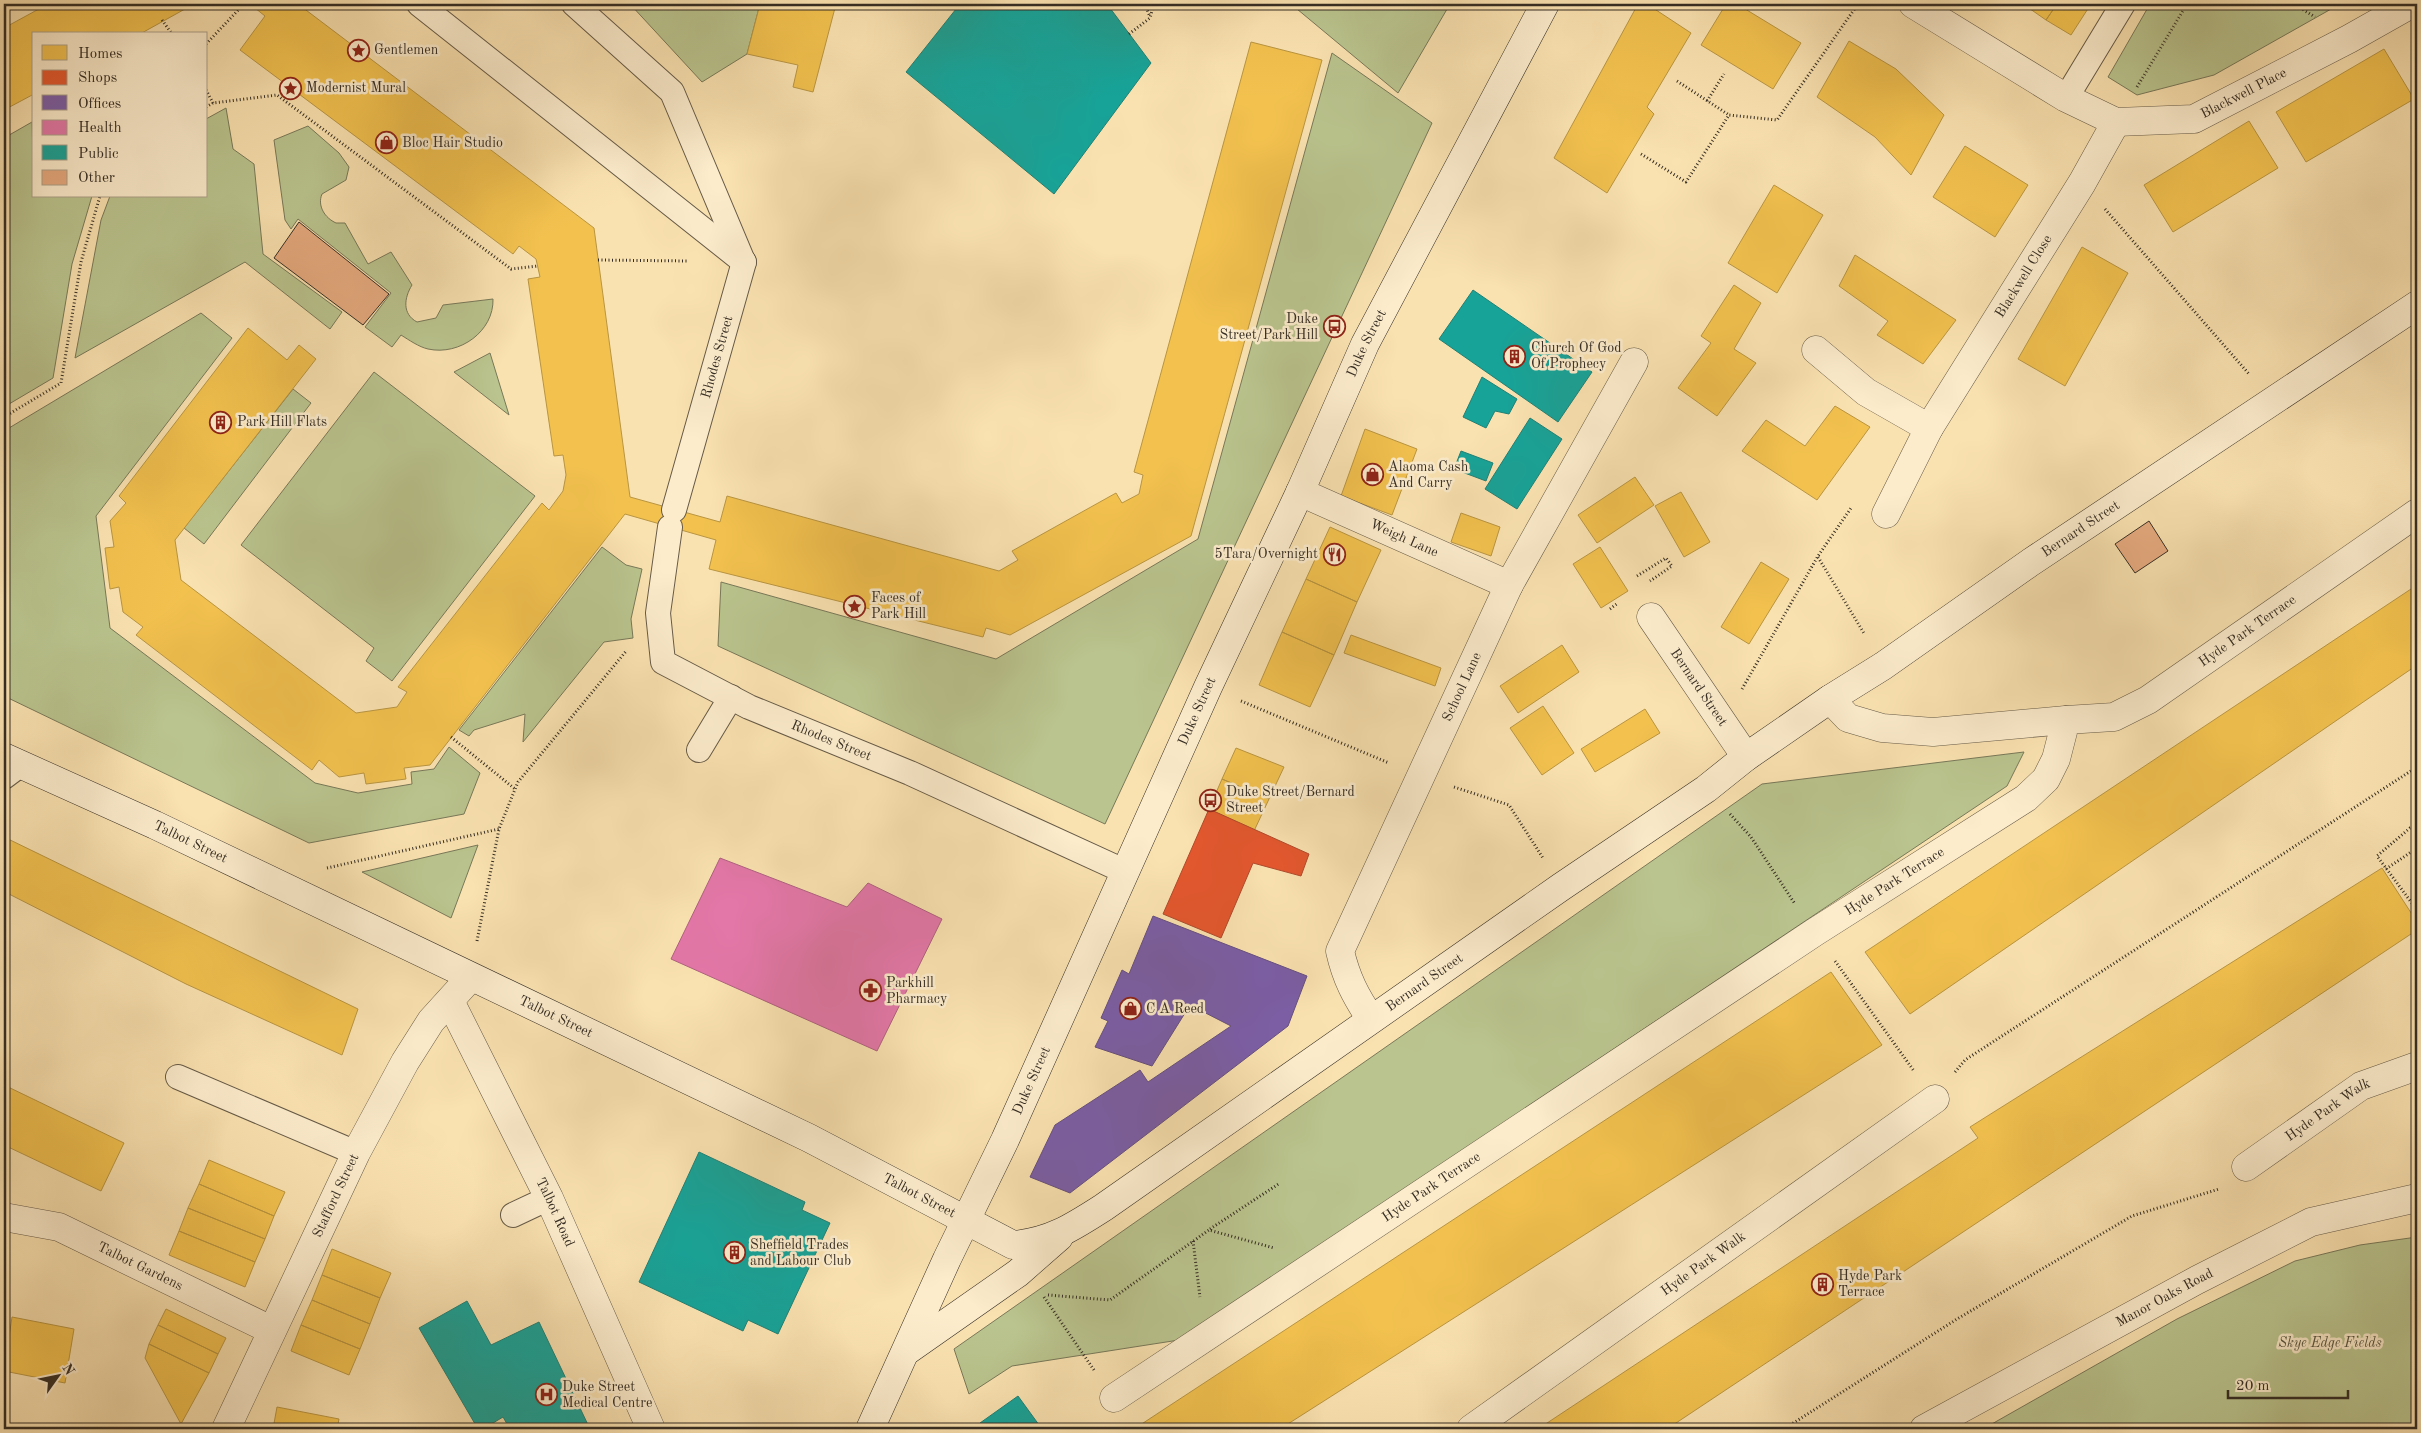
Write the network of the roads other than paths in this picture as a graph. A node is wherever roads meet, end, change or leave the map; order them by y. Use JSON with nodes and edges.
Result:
{"nodes":[{"id":1,"x":419,"y":4,"type":"edge"},
{"id":2,"x":574,"y":4,"type":"edge"},
{"id":3,"x":1545,"y":4,"type":"edge"},
{"id":4,"x":1913,"y":4,"type":"edge"},
{"id":5,"x":2123,"y":4,"type":"edge"},
{"id":6,"x":2411,"y":4,"type":"edge"},
{"id":7,"x":2066,"y":98,"type":"junction"},
{"id":8,"x":2116,"y":122,"type":"junction"},
{"id":9,"x":744,"y":262,"type":"junction"},
{"id":10,"x":2417,"y":305,"type":"edge"},
{"id":11,"x":1816,"y":350,"type":"dead end"},
{"id":12,"x":1634,"y":362,"type":"dead end"},
{"id":13,"x":1929,"y":428,"type":"junction"},
{"id":14,"x":1300,"y":492,"type":"junction"},
{"id":15,"x":2417,"y":513,"type":"edge"},
{"id":16,"x":1886,"y":514,"type":"road end"},
{"id":17,"x":1509,"y":585,"type":"junction"},
{"id":18,"x":1651,"y":617,"type":"dead end"},
{"id":19,"x":731,"y":697,"type":"junction"},
{"id":20,"x":1830,"y":699,"type":"junction"},
{"id":21,"x":2066,"y":720,"type":"junction"},
{"id":22,"x":699,"y":750,"type":"dead end"},
{"id":23,"x":1746,"y":757,"type":"junction"},
{"id":24,"x":9,"y":766,"type":"edge"},
{"id":25,"x":1126,"y":872,"type":"junction"},
{"id":26,"x":470,"y":978,"type":"junction"},
{"id":27,"x":450,"y":1001,"type":"junction"},
{"id":28,"x":1371,"y":1019,"type":"junction"},
{"id":29,"x":2417,"y":1066,"type":"edge"},
{"id":30,"x":178,"y":1077,"type":"dead end"},
{"id":31,"x":1934,"y":1099,"type":"road end"},
{"id":32,"x":356,"y":1153,"type":"junction"},
{"id":33,"x":2246,"y":1167,"type":"road end"},
{"id":34,"x":549,"y":1198,"type":"junction"},
{"id":35,"x":2417,"y":1198,"type":"edge"},
{"id":36,"x":1104,"y":1207,"type":"joint"},
{"id":37,"x":513,"y":1215,"type":"dead end"},
{"id":38,"x":4,"y":1217,"type":"edge"},
{"id":39,"x":966,"y":1220,"type":"junction"},
{"id":40,"x":1066,"y":1231,"type":"junction"},
{"id":41,"x":271,"y":1330,"type":"junction"},
{"id":42,"x":908,"y":1350,"type":"junction"},
{"id":43,"x":1114,"y":1398,"type":"road end"},
{"id":44,"x":226,"y":1429,"type":"edge"},
{"id":45,"x":651,"y":1429,"type":"edge"},
{"id":46,"x":870,"y":1429,"type":"edge"},
{"id":47,"x":1471,"y":1429,"type":"edge"},
{"id":48,"x":1924,"y":1429,"type":"edge"}],
"edges":[{"from":1,"to":9,"type":"lane"},
{"from":2,"to":9,"type":"lane"},
{"from":3,"to":14,"type":"street","name":"Duke Street"},
{"from":4,"to":7,"type":"street","name":"Blackwell Place"},
{"from":5,"to":7,"type":"lane"},
{"from":6,"to":8,"type":"street","name":"Blackwell Place"},
{"from":7,"to":8,"type":"street","name":"Blackwell Place"},
{"from":8,"to":13,"type":"street","name":"Blackwell Close"},
{"from":9,"to":19,"type":"lane","name":"Rhodes Street"},
{"from":10,"to":20,"type":"street","name":"Bernard Street"},
{"from":11,"to":13,"type":"street"},
{"from":12,"to":17,"type":"street","name":"School Lane"},
{"from":13,"to":16,"type":"street","name":"Blackwell Close"},
{"from":14,"to":17,"type":"street","name":"Weigh Lane"},
{"from":14,"to":25,"type":"street","name":"Duke Street"},
{"from":15,"to":21,"type":"street","name":"Hyde Park Terrace"},
{"from":17,"to":28,"type":"street","name":"School Lane"},
{"from":18,"to":23,"type":"street","name":"Bernard Street"},
{"from":19,"to":22,"type":"lane"},
{"from":19,"to":25,"type":"lane","name":"Rhodes Street"},
{"from":20,"to":21,"type":"street","name":"Hyde Park Terrace"},
{"from":20,"to":23,"type":"street","name":"Bernard Street"},
{"from":21,"to":43,"type":"street","name":"Hyde Park Terrace"},
{"from":23,"to":28,"type":"street","name":"Bernard Street"},
{"from":24,"to":26,"type":"street","name":"Talbot Street"},
{"from":25,"to":39,"type":"street","name":"Duke Street"},
{"from":26,"to":27,"type":"street","name":"Stafford Street"},
{"from":26,"to":39,"type":"street","name":"Talbot Street"},
{"from":27,"to":32,"type":"street","name":"Stafford Street"},
{"from":27,"to":34,"type":"street","name":"Talbot Road"},
{"from":28,"to":36,"type":"street","name":"Bernard Street"},
{"from":29,"to":33,"type":"street","name":"Hyde Park Walk"},
{"from":30,"to":32,"type":"lane"},
{"from":31,"to":47,"type":"street","name":"Hyde Park Walk"},
{"from":32,"to":41,"type":"street","name":"Stafford Street"},
{"from":34,"to":37,"type":"lane"},
{"from":34,"to":45,"type":"street","name":"Talbot Road"},
{"from":35,"to":48,"type":"street","name":"Manor Oaks Road"},
{"from":36,"to":40,"type":"street","name":"Talbot Street"},
{"from":38,"to":41,"type":"street","name":"Talbot Gardens"},
{"from":39,"to":40,"type":"street","name":"Talbot Street"},
{"from":39,"to":42,"type":"street","name":"Duke Street"},
{"from":40,"to":42,"type":"street"},
{"from":41,"to":44,"type":"street","name":"Stafford Street"},
{"from":42,"to":46,"type":"street","name":"Duke Street"}]}
